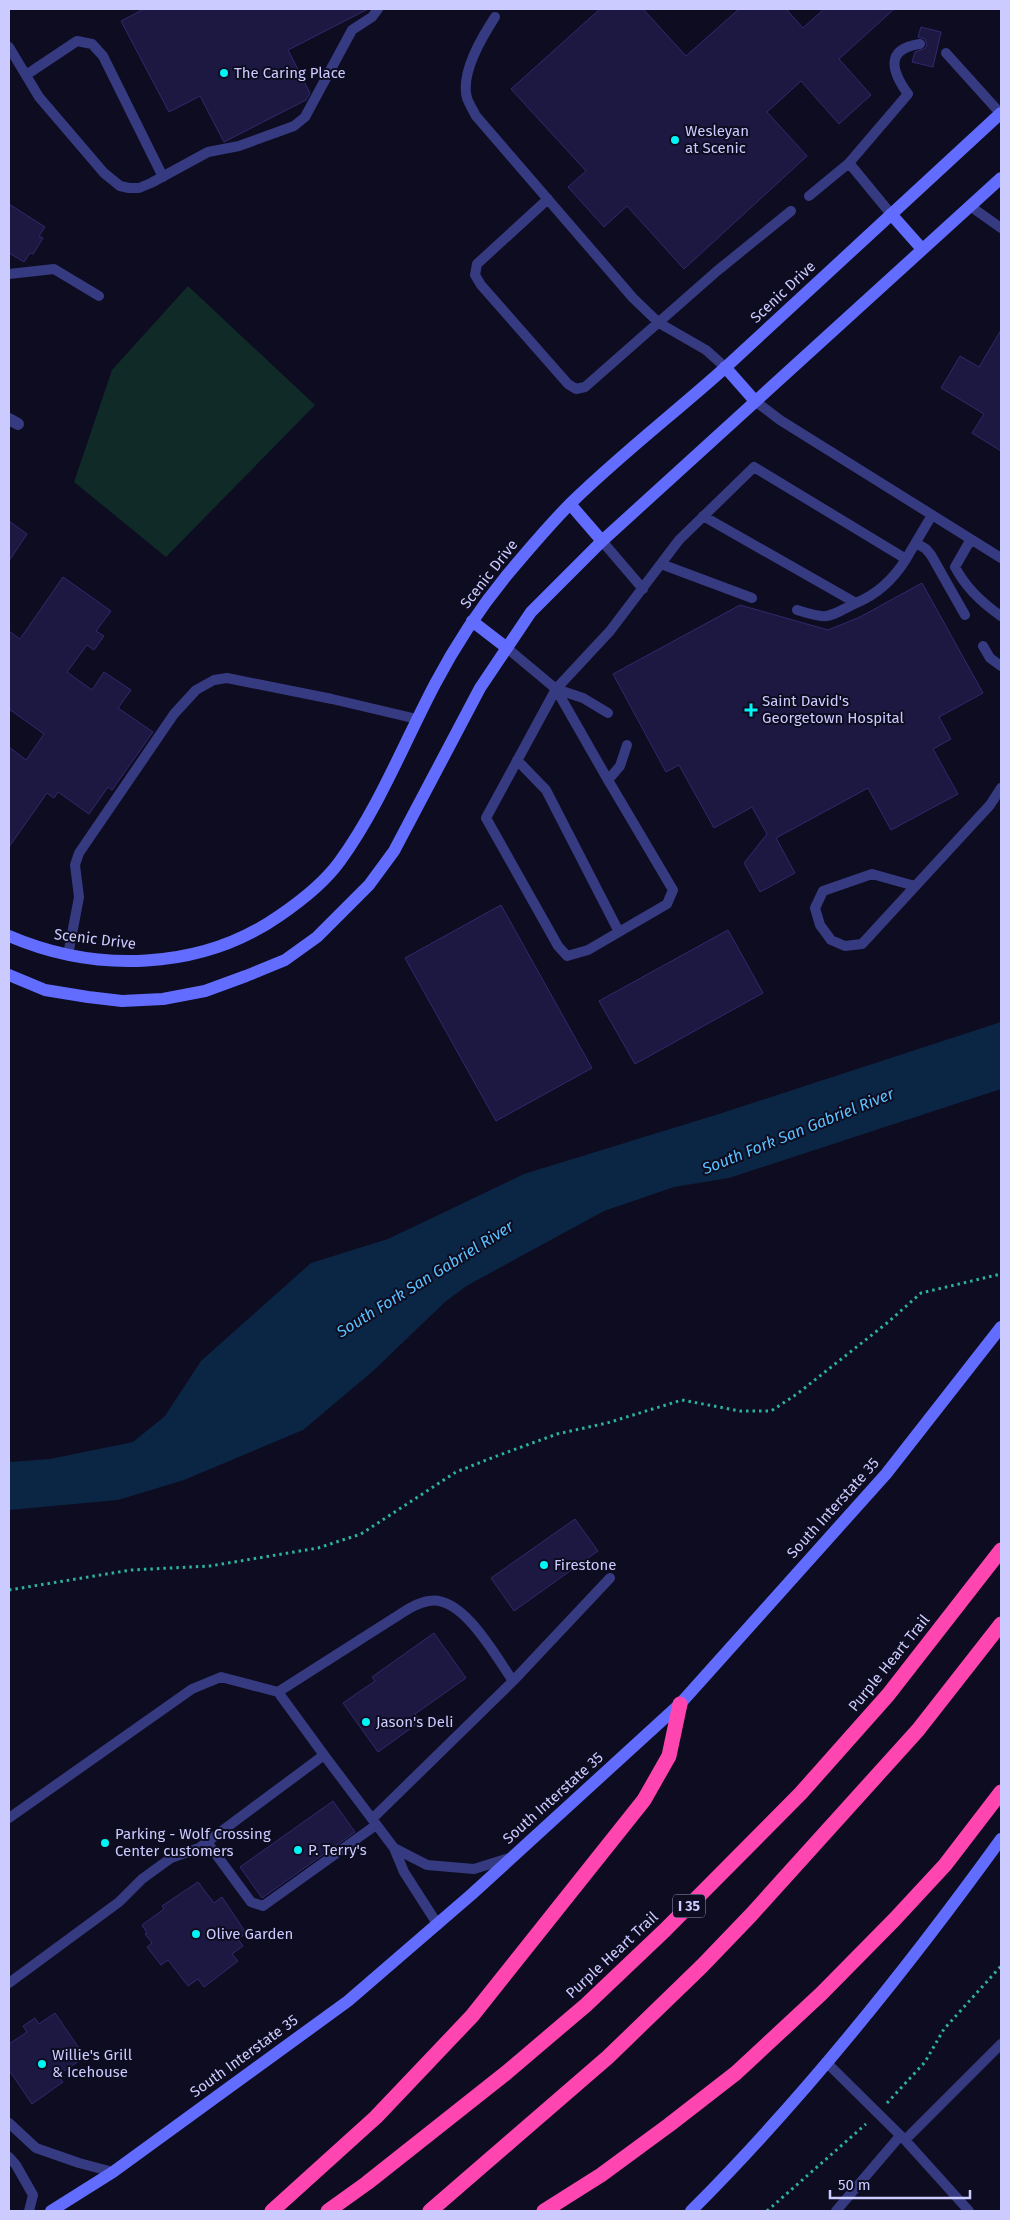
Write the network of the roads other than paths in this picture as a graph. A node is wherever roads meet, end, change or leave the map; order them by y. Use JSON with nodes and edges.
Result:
{"nodes":[{"id":1,"x":378,"y":9,"type":"edge"},
{"id":2,"x":495,"y":17,"type":"dead end"},
{"id":3,"x":920,"y":44,"type":"dead end"},
{"id":4,"x":9,"y":47,"type":"edge"},
{"id":5,"x":946,"y":53,"type":"dead end"},
{"id":6,"x":26,"y":75,"type":"junction"},
{"id":7,"x":1001,"y":114,"type":"edge"},
{"id":8,"x":849,"y":163,"type":"junction"},
{"id":9,"x":163,"y":177,"type":"junction"},
{"id":10,"x":1001,"y":178,"type":"edge"},
{"id":11,"x":809,"y":196,"type":"dead end"},
{"id":12,"x":548,"y":199,"type":"junction"},
{"id":13,"x":970,"y":206,"type":"junction"},
{"id":14,"x":791,"y":212,"type":"dead end"},
{"id":15,"x":891,"y":214,"type":"junction"},
{"id":16,"x":1001,"y":228,"type":"edge"},
{"id":17,"x":922,"y":249,"type":"junction"},
{"id":18,"x":9,"y":274,"type":"edge"},
{"id":19,"x":99,"y":296,"type":"dead end"},
{"id":20,"x":659,"y":323,"type":"junction"},
{"id":21,"x":725,"y":367,"type":"junction"},
{"id":22,"x":755,"y":401,"type":"junction"},
{"id":23,"x":570,"y":504,"type":"junction"},
{"id":24,"x":932,"y":515,"type":"junction"},
{"id":25,"x":703,"y":516,"type":"junction"},
{"id":26,"x":971,"y":539,"type":"junction"},
{"id":27,"x":602,"y":541,"type":"junction"},
{"id":28,"x":916,"y":543,"type":"junction"},
{"id":29,"x":1001,"y":558,"type":"edge"},
{"id":30,"x":906,"y":559,"type":"junction"},
{"id":31,"x":661,"y":564,"type":"junction"},
{"id":32,"x":643,"y":589,"type":"junction"},
{"id":33,"x":752,"y":598,"type":"dead end"},
{"id":34,"x":856,"y":603,"type":"junction"},
{"id":35,"x":797,"y":610,"type":"dead end"},
{"id":36,"x":965,"y":615,"type":"dead end"},
{"id":37,"x":1001,"y":616,"type":"edge"},
{"id":38,"x":472,"y":621,"type":"junction"},
{"id":39,"x":983,"y":646,"type":"dead end"},
{"id":40,"x":507,"y":648,"type":"junction"},
{"id":41,"x":1001,"y":666,"type":"edge"},
{"id":42,"x":556,"y":689,"type":"junction"},
{"id":43,"x":608,"y":713,"type":"dead end"},
{"id":44,"x":417,"y":719,"type":"junction"},
{"id":45,"x":627,"y":745,"type":"dead end"},
{"id":46,"x":517,"y":760,"type":"junction"},
{"id":47,"x":608,"y":780,"type":"junction"},
{"id":48,"x":1001,"y":788,"type":"edge"},
{"id":49,"x":915,"y":886,"type":"junction"},
{"id":50,"x":619,"y":932,"type":"junction"},
{"id":51,"x":9,"y":936,"type":"edge"},
{"id":52,"x":68,"y":955,"type":"junction"},
{"id":53,"x":9,"y":975,"type":"edge"},
{"id":54,"x":1001,"y":1327,"type":"edge"},
{"id":55,"x":1001,"y":1550,"type":"edge"},
{"id":56,"x":610,"y":1578,"type":"dead end"},
{"id":57,"x":1001,"y":1624,"type":"edge"},
{"id":58,"x":513,"y":1681,"type":"junction"},
{"id":59,"x":278,"y":1692,"type":"junction"},
{"id":60,"x":680,"y":1704,"type":"junction"},
{"id":61,"x":324,"y":1755,"type":"junction"},
{"id":62,"x":1001,"y":1792,"type":"edge"},
{"id":63,"x":9,"y":1818,"type":"edge"},
{"id":64,"x":374,"y":1822,"type":"junction"},
{"id":65,"x":1001,"y":1839,"type":"edge"},
{"id":66,"x":207,"y":1842,"type":"junction"},
{"id":67,"x":394,"y":1848,"type":"junction"},
{"id":68,"x":515,"y":1856,"type":"junction"},
{"id":69,"x":438,"y":1925,"type":"junction"},
{"id":70,"x":9,"y":1983,"type":"edge"},
{"id":71,"x":1001,"y":2044,"type":"edge"},
{"id":72,"x":826,"y":2062,"type":"junction"},
{"id":73,"x":9,"y":2123,"type":"edge"},
{"id":74,"x":902,"y":2138,"type":"junction"},
{"id":75,"x":9,"y":2157,"type":"edge"},
{"id":76,"x":113,"y":2172,"type":"junction"},
{"id":77,"x":56,"y":2209,"type":"edge"},
{"id":78,"x":29,"y":2211,"type":"edge"},
{"id":79,"x":272,"y":2211,"type":"edge"},
{"id":80,"x":328,"y":2211,"type":"edge"},
{"id":81,"x":430,"y":2211,"type":"edge"},
{"id":82,"x":544,"y":2211,"type":"edge"},
{"id":83,"x":691,"y":2211,"type":"edge"},
{"id":84,"x":836,"y":2211,"type":"edge"},
{"id":85,"x":969,"y":2211,"type":"edge"}],
"edges":[{"from":1,"to":9,"type":"lane"},
{"from":2,"to":12,"type":"lane"},
{"from":3,"to":8,"type":"lane"},
{"from":4,"to":6,"type":"lane"},
{"from":5,"to":7,"type":"lane"},
{"from":6,"to":9,"type":"lane"},
{"from":6,"to":9,"type":"lane"},
{"from":7,"to":15,"type":"street","name":"Scenic Drive"},
{"from":8,"to":11,"type":"lane"},
{"from":8,"to":15,"type":"lane"},
{"from":10,"to":13,"type":"street"},
{"from":12,"to":20,"type":"lane"},
{"from":12,"to":20,"type":"lane"},
{"from":13,"to":16,"type":"lane"},
{"from":13,"to":17,"type":"street"},
{"from":14,"to":20,"type":"lane"},
{"from":15,"to":17,"type":"street"},
{"from":15,"to":21,"type":"street","name":"Scenic Drive"},
{"from":17,"to":22,"type":"street"},
{"from":18,"to":19,"type":"lane"},
{"from":20,"to":21,"type":"lane"},
{"from":21,"to":22,"type":"street"},
{"from":21,"to":23,"type":"street","name":"Scenic Drive"},
{"from":22,"to":24,"type":"lane"},
{"from":22,"to":27,"type":"street"},
{"from":23,"to":27,"type":"street"},
{"from":23,"to":38,"type":"street","name":"Scenic Drive"},
{"from":24,"to":26,"type":"lane"},
{"from":24,"to":28,"type":"lane"},
{"from":25,"to":30,"type":"lane"},
{"from":25,"to":31,"type":"lane"},
{"from":25,"to":34,"type":"lane"},
{"from":26,"to":29,"type":"lane"},
{"from":26,"to":37,"type":"lane"},
{"from":27,"to":32,"type":"lane"},
{"from":27,"to":40,"type":"street"},
{"from":28,"to":30,"type":"lane"},
{"from":28,"to":36,"type":"lane"},
{"from":30,"to":34,"type":"lane"},
{"from":31,"to":32,"type":"lane"},
{"from":31,"to":33,"type":"lane"},
{"from":32,"to":42,"type":"lane"},
{"from":34,"to":35,"type":"lane"},
{"from":38,"to":40,"type":"street"},
{"from":38,"to":44,"type":"street","name":"Scenic Drive"},
{"from":39,"to":41,"type":"lane"},
{"from":40,"to":42,"type":"lane"},
{"from":40,"to":53,"type":"street"},
{"from":42,"to":43,"type":"lane"},
{"from":42,"to":46,"type":"lane"},
{"from":42,"to":47,"type":"lane"},
{"from":44,"to":52,"type":"street","name":"Scenic Drive"},
{"from":44,"to":52,"type":"lane"},
{"from":45,"to":47,"type":"lane"},
{"from":46,"to":50,"type":"lane"},
{"from":46,"to":50,"type":"lane"},
{"from":47,"to":50,"type":"lane"},
{"from":48,"to":49,"type":"lane"},
{"from":49,"to":49,"type":"lane"},
{"from":51,"to":52,"type":"street","name":"Scenic Drive"},
{"from":54,"to":60,"type":"street","name":"South Interstate 35"},
{"from":55,"to":80,"type":"highway","name":"Purple Heart Trail","number":"I 35"},
{"from":56,"to":58,"type":"lane"},
{"from":57,"to":81,"type":"highway"},
{"from":58,"to":59,"type":"lane"},
{"from":58,"to":64,"type":"lane"},
{"from":59,"to":61,"type":"lane"},
{"from":59,"to":63,"type":"lane"},
{"from":60,"to":68,"type":"street","name":"South Interstate 35"},
{"from":60,"to":79,"type":"highway"},
{"from":61,"to":64,"type":"lane"},
{"from":61,"to":66,"type":"lane"},
{"from":62,"to":82,"type":"highway"},
{"from":64,"to":66,"type":"lane"},
{"from":64,"to":67,"type":"lane"},
{"from":65,"to":72,"type":"street"},
{"from":66,"to":70,"type":"lane"},
{"from":67,"to":68,"type":"lane"},
{"from":67,"to":69,"type":"lane"},
{"from":68,"to":69,"type":"street","name":"South Interstate 35"},
{"from":69,"to":76,"type":"street","name":"South Interstate 35"},
{"from":71,"to":74,"type":"lane"},
{"from":72,"to":74,"type":"lane"},
{"from":72,"to":83,"type":"street"},
{"from":73,"to":76,"type":"lane"},
{"from":74,"to":84,"type":"lane"},
{"from":74,"to":85,"type":"lane"},
{"from":75,"to":78,"type":"lane"},
{"from":76,"to":77,"type":"street","name":"South Interstate 35"}]}
